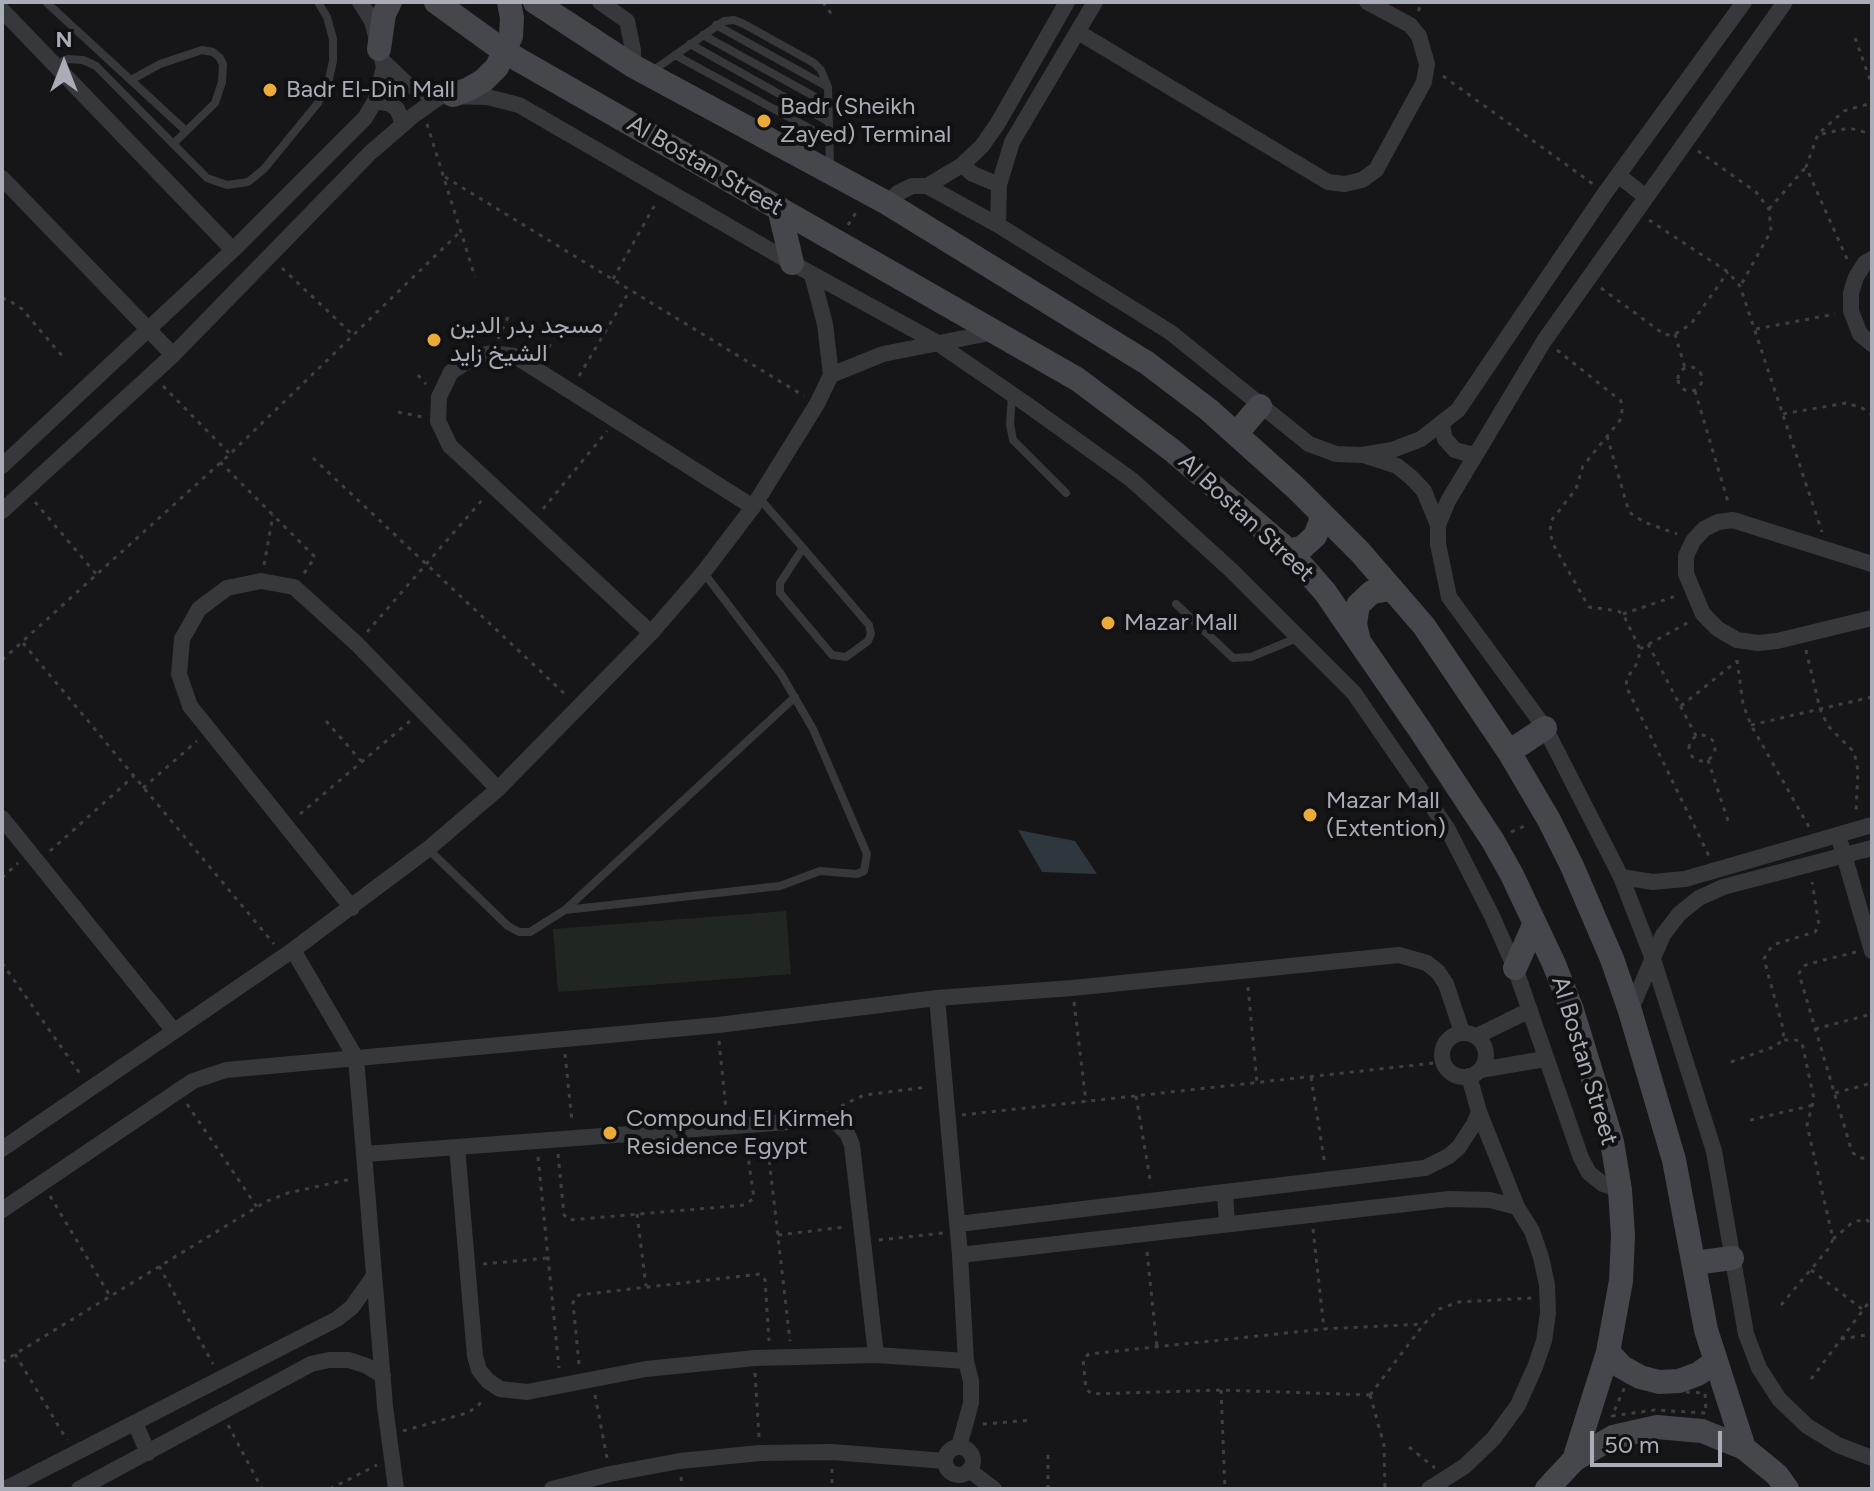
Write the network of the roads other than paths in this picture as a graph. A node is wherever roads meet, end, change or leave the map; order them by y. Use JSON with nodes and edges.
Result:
{"nodes":[{"id":1,"x":46,"y":2,"type":"edge"},
{"id":2,"x":318,"y":2,"type":"edge"},
{"id":3,"x":360,"y":2,"type":"edge"},
{"id":4,"x":390,"y":2,"type":"edge"},
{"id":5,"x":436,"y":2,"type":"edge"},
{"id":6,"x":509,"y":2,"type":"edge"},
{"id":7,"x":535,"y":2,"type":"edge"},
{"id":8,"x":600,"y":2,"type":"edge"},
{"id":9,"x":631,"y":2,"type":"edge"},
{"id":10,"x":1067,"y":2,"type":"edge"},
{"id":11,"x":1095,"y":2,"type":"edge"},
{"id":12,"x":1367,"y":2,"type":"edge"},
{"id":13,"x":1744,"y":2,"type":"edge"},
{"id":14,"x":1785,"y":2,"type":"edge"},
{"id":15,"x":2,"y":10,"type":"edge"},
{"id":16,"x":627,"y":21,"type":"junction"},
{"id":17,"x":716,"y":25,"type":"junction"},
{"id":18,"x":1078,"y":32,"type":"junction"},
{"id":19,"x":703,"y":35,"type":"junction"},
{"id":20,"x":690,"y":44,"type":"junction"},
{"id":21,"x":505,"y":52,"type":"junction"},
{"id":22,"x":381,"y":55,"type":"junction"},
{"id":23,"x":675,"y":55,"type":"junction"},
{"id":24,"x":55,"y":65,"type":"junction"},
{"id":25,"x":640,"y":70,"type":"junction"},
{"id":26,"x":131,"y":80,"type":"junction"},
{"id":27,"x":828,"y":87,"type":"junction"},
{"id":28,"x":447,"y":96,"type":"junction"},
{"id":29,"x":375,"y":101,"type":"junction"},
{"id":30,"x":828,"y":104,"type":"junction"},
{"id":31,"x":829,"y":122,"type":"junction"},
{"id":32,"x":403,"y":123,"type":"junction"},
{"id":33,"x":186,"y":131,"type":"junction"},
{"id":34,"x":829,"y":139,"type":"junction"},
{"id":35,"x":173,"y":144,"type":"junction"},
{"id":36,"x":962,"y":165,"type":"junction"},
{"id":37,"x":830,"y":171,"type":"junction"},
{"id":38,"x":1618,"y":175,"type":"junction"},
{"id":39,"x":3,"y":180,"type":"edge"},
{"id":40,"x":999,"y":185,"type":"junction"},
{"id":41,"x":927,"y":186,"type":"junction"},
{"id":42,"x":878,"y":198,"type":"junction"},
{"id":43,"x":1641,"y":204,"type":"junction"},
{"id":44,"x":779,"y":208,"type":"junction"},
{"id":45,"x":998,"y":225,"type":"junction"},
{"id":46,"x":233,"y":250,"type":"junction"},
{"id":47,"x":1872,"y":259,"type":"edge"},
{"id":48,"x":802,"y":269,"type":"junction"},
{"id":49,"x":148,"y":330,"type":"junction"},
{"id":50,"x":995,"y":332,"type":"junction"},
{"id":51,"x":936,"y":342,"type":"junction"},
{"id":52,"x":1872,"y":344,"type":"edge"},
{"id":53,"x":173,"y":355,"type":"junction"},
{"id":54,"x":831,"y":375,"type":"junction"},
{"id":55,"x":1012,"y":395,"type":"junction"},
{"id":56,"x":1260,"y":406,"type":"junction"},
{"id":57,"x":1442,"y":425,"type":"junction"},
{"id":58,"x":1236,"y":434,"type":"junction"},
{"id":59,"x":1477,"y":453,"type":"junction"},
{"id":60,"x":1362,"y":455,"type":"junction"},
{"id":61,"x":2,"y":466,"type":"edge"},
{"id":62,"x":1066,"y":493,"type":"dead end"},
{"id":63,"x":756,"y":502,"type":"junction"},
{"id":64,"x":2,"y":511,"type":"edge"},
{"id":65,"x":1320,"y":512,"type":"junction"},
{"id":66,"x":1438,"y":525,"type":"junction"},
{"id":67,"x":803,"y":548,"type":"junction"},
{"id":68,"x":1289,"y":551,"type":"junction"},
{"id":69,"x":1872,"y":564,"type":"edge"},
{"id":70,"x":703,"y":573,"type":"junction"},
{"id":71,"x":1392,"y":589,"type":"junction"},
{"id":72,"x":1176,"y":604,"type":"dead end"},
{"id":73,"x":1872,"y":618,"type":"edge"},
{"id":74,"x":651,"y":633,"type":"junction"},
{"id":75,"x":1297,"y":638,"type":"junction"},
{"id":76,"x":1360,"y":643,"type":"junction"},
{"id":77,"x":795,"y":697,"type":"junction"},
{"id":78,"x":1545,"y":728,"type":"junction"},
{"id":79,"x":1509,"y":752,"type":"junction"},
{"id":80,"x":498,"y":789,"type":"junction"},
{"id":81,"x":2,"y":818,"type":"edge"},
{"id":82,"x":1872,"y":825,"type":"edge"},
{"id":83,"x":1838,"y":835,"type":"junction"},
{"id":84,"x":1872,"y":848,"type":"edge"},
{"id":85,"x":428,"y":849,"type":"junction"},
{"id":86,"x":1844,"y":855,"type":"junction"},
{"id":87,"x":1621,"y":877,"type":"junction"},
{"id":88,"x":352,"y":908,"type":"junction"},
{"id":89,"x":565,"y":910,"type":"junction"},
{"id":90,"x":1534,"y":925,"type":"junction"},
{"id":91,"x":1872,"y":950,"type":"edge"},
{"id":92,"x":289,"y":953,"type":"junction"},
{"id":93,"x":1653,"y":959,"type":"junction"},
{"id":94,"x":1515,"y":968,"type":"junction"},
{"id":95,"x":937,"y":998,"type":"junction"},
{"id":96,"x":1530,"y":1010,"type":"junction"},
{"id":97,"x":1630,"y":1011,"type":"junction"},
{"id":98,"x":174,"y":1031,"type":"junction"},
{"id":99,"x":1470,"y":1034,"type":"junction"},
{"id":100,"x":356,"y":1058,"type":"junction"},
{"id":101,"x":1545,"y":1059,"type":"junction"},
{"id":102,"x":1474,"y":1073,"type":"junction"},
{"id":103,"x":1479,"y":1112,"type":"junction"},
{"id":104,"x":457,"y":1147,"type":"junction"},
{"id":105,"x":2,"y":1149,"type":"edge"},
{"id":106,"x":365,"y":1154,"type":"junction"},
{"id":107,"x":1620,"y":1190,"type":"junction"},
{"id":108,"x":1225,"y":1193,"type":"junction"},
{"id":109,"x":1517,"y":1207,"type":"junction"},
{"id":110,"x":2,"y":1210,"type":"edge"},
{"id":111,"x":1227,"y":1224,"type":"junction"},
{"id":112,"x":958,"y":1228,"type":"junction"},
{"id":113,"x":960,"y":1255,"type":"junction"},
{"id":114,"x":1732,"y":1258,"type":"junction"},
{"id":115,"x":1694,"y":1263,"type":"junction"},
{"id":116,"x":374,"y":1276,"type":"junction"},
{"id":117,"x":1608,"y":1352,"type":"junction"},
{"id":118,"x":876,"y":1355,"type":"junction"},
{"id":119,"x":966,"y":1361,"type":"junction"},
{"id":120,"x":1715,"y":1362,"type":"junction"},
{"id":121,"x":383,"y":1376,"type":"junction"},
{"id":122,"x":135,"y":1423,"type":"junction"},
{"id":123,"x":959,"y":1447,"type":"junction"},
{"id":124,"x":1744,"y":1448,"type":"junction"},
{"id":125,"x":148,"y":1453,"type":"junction"},
{"id":126,"x":1872,"y":1458,"type":"edge"},
{"id":127,"x":1574,"y":1460,"type":"junction"},
{"id":128,"x":945,"y":1461,"type":"junction"},
{"id":129,"x":969,"y":1470,"type":"junction"},
{"id":130,"x":1782,"y":1482,"type":"edge"},
{"id":131,"x":5,"y":1489,"type":"edge"},
{"id":132,"x":79,"y":1489,"type":"edge"},
{"id":133,"x":396,"y":1489,"type":"edge"},
{"id":134,"x":552,"y":1489,"type":"edge"},
{"id":135,"x":994,"y":1489,"type":"edge"},
{"id":136,"x":1429,"y":1489,"type":"edge"},
{"id":137,"x":1547,"y":1489,"type":"edge"},
{"id":138,"x":1800,"y":1489,"type":"edge"}],
"edges":[{"from":1,"to":26,"type":"lane"},
{"from":2,"to":35,"type":"lane"},
{"from":3,"to":22,"type":"street"},
{"from":4,"to":22,"type":"street"},
{"from":5,"to":21,"type":"street","name":"Al Bostan Street"},
{"from":6,"to":21,"type":"street"},
{"from":7,"to":25,"type":"street"},
{"from":8,"to":16,"type":"street"},
{"from":9,"to":16,"type":"street"},
{"from":10,"to":36,"type":"street"},
{"from":11,"to":18,"type":"street"},
{"from":12,"to":18,"type":"street"},
{"from":13,"to":38,"type":"street"},
{"from":14,"to":43,"type":"street"},
{"from":15,"to":24,"type":"street"},
{"from":16,"to":25,"type":"street"},
{"from":17,"to":19,"type":"lane"},
{"from":17,"to":27,"type":"lane"},
{"from":17,"to":27,"type":"lane"},
{"from":18,"to":40,"type":"street"},
{"from":19,"to":20,"type":"lane"},
{"from":19,"to":30,"type":"lane"},
{"from":20,"to":23,"type":"lane"},
{"from":20,"to":31,"type":"lane"},
{"from":21,"to":28,"type":"street"},
{"from":21,"to":44,"type":"street","name":"Al Bostan Street"},
{"from":22,"to":28,"type":"street"},
{"from":22,"to":29,"type":"street"},
{"from":23,"to":25,"type":"lane"},
{"from":23,"to":34,"type":"lane"},
{"from":24,"to":35,"type":"lane"},
{"from":24,"to":46,"type":"street"},
{"from":25,"to":37,"type":"street"},
{"from":26,"to":33,"type":"lane"},
{"from":26,"to":33,"type":"lane"},
{"from":27,"to":30,"type":"lane"},
{"from":28,"to":32,"type":"street"},
{"from":28,"to":48,"type":"street"},
{"from":29,"to":32,"type":"street"},
{"from":29,"to":46,"type":"street"},
{"from":30,"to":31,"type":"lane"},
{"from":31,"to":34,"type":"lane"},
{"from":32,"to":53,"type":"street"},
{"from":33,"to":35,"type":"lane"},
{"from":34,"to":37,"type":"lane"},
{"from":36,"to":40,"type":"street"},
{"from":36,"to":41,"type":"street"},
{"from":37,"to":42,"type":"street"},
{"from":38,"to":43,"type":"street"},
{"from":38,"to":57,"type":"street"},
{"from":39,"to":49,"type":"street"},
{"from":40,"to":45,"type":"street"},
{"from":41,"to":42,"type":"street"},
{"from":41,"to":45,"type":"street"},
{"from":42,"to":58,"type":"street"},
{"from":43,"to":59,"type":"street"},
{"from":44,"to":48,"type":"street"},
{"from":44,"to":50,"type":"street","name":"Al Bostan Street"},
{"from":45,"to":56,"type":"street"},
{"from":46,"to":49,"type":"street"},
{"from":47,"to":52,"type":"street"},
{"from":48,"to":51,"type":"street"},
{"from":48,"to":54,"type":"street"},
{"from":49,"to":53,"type":"street"},
{"from":49,"to":61,"type":"street"},
{"from":50,"to":51,"type":"street"},
{"from":50,"to":68,"type":"street","name":"Al Bostan Street"},
{"from":51,"to":54,"type":"street"},
{"from":51,"to":55,"type":"street"},
{"from":53,"to":64,"type":"street"},
{"from":54,"to":63,"type":"street"},
{"from":55,"to":62,"type":"lane"},
{"from":55,"to":75,"type":"street"},
{"from":56,"to":58,"type":"street"},
{"from":56,"to":60,"type":"street"},
{"from":57,"to":59,"type":"street"},
{"from":57,"to":60,"type":"street"},
{"from":58,"to":65,"type":"street"},
{"from":59,"to":66,"type":"street"},
{"from":60,"to":66,"type":"street"},
{"from":63,"to":67,"type":"lane"},
{"from":63,"to":70,"type":"street"},
{"from":63,"to":74,"type":"street"},
{"from":65,"to":68,"type":"street"},
{"from":65,"to":71,"type":"street"},
{"from":66,"to":78,"type":"street"},
{"from":67,"to":67,"type":"lane"},
{"from":68,"to":76,"type":"street","name":"Al Bostan Street"},
{"from":69,"to":73,"type":"street"},
{"from":70,"to":74,"type":"street"},
{"from":70,"to":77,"type":"lane"},
{"from":71,"to":76,"type":"street"},
{"from":71,"to":79,"type":"street"},
{"from":72,"to":75,"type":"lane"},
{"from":74,"to":80,"type":"street"},
{"from":75,"to":94,"type":"street"},
{"from":76,"to":90,"type":"street","name":"Al Bostan Street"},
{"from":77,"to":89,"type":"lane"},
{"from":77,"to":89,"type":"lane"},
{"from":78,"to":79,"type":"street"},
{"from":78,"to":87,"type":"street"},
{"from":79,"to":97,"type":"street"},
{"from":80,"to":85,"type":"street"},
{"from":80,"to":88,"type":"street"},
{"from":81,"to":98,"type":"street"},
{"from":82,"to":83,"type":"street"},
{"from":83,"to":86,"type":"street"},
{"from":83,"to":87,"type":"street"},
{"from":84,"to":86,"type":"street"},
{"from":85,"to":88,"type":"street"},
{"from":85,"to":89,"type":"lane"},
{"from":86,"to":91,"type":"street"},
{"from":86,"to":93,"type":"street"},
{"from":87,"to":93,"type":"street"},
{"from":88,"to":92,"type":"street"},
{"from":90,"to":94,"type":"street"},
{"from":90,"to":107,"type":"street","name":"Al Bostan Street"},
{"from":92,"to":98,"type":"street"},
{"from":92,"to":100,"type":"street"},
{"from":93,"to":97,"type":"street"},
{"from":93,"to":114,"type":"street"},
{"from":94,"to":96,"type":"street"},
{"from":95,"to":99,"type":"street"},
{"from":95,"to":100,"type":"street"},
{"from":95,"to":112,"type":"street"},
{"from":96,"to":99,"type":"street"},
{"from":96,"to":101,"type":"street"},
{"from":97,"to":115,"type":"street"},
{"from":98,"to":105,"type":"street"},
{"from":99,"to":102,"type":"street"},
{"from":99,"to":102,"type":"street"},
{"from":100,"to":106,"type":"street"},
{"from":100,"to":110,"type":"street"},
{"from":101,"to":102,"type":"street"},
{"from":101,"to":107,"type":"street"},
{"from":102,"to":103,"type":"street"},
{"from":103,"to":108,"type":"street"},
{"from":103,"to":109,"type":"street"},
{"from":104,"to":106,"type":"street"},
{"from":104,"to":118,"type":"street"},
{"from":104,"to":118,"type":"street"},
{"from":106,"to":116,"type":"street"},
{"from":107,"to":117,"type":"street","name":"Al Bostan Street"},
{"from":108,"to":111,"type":"street"},
{"from":108,"to":112,"type":"street"},
{"from":109,"to":111,"type":"street"},
{"from":109,"to":136,"type":"street"},
{"from":111,"to":113,"type":"street"},
{"from":112,"to":113,"type":"street"},
{"from":113,"to":119,"type":"street"},
{"from":114,"to":115,"type":"street"},
{"from":114,"to":126,"type":"street"},
{"from":115,"to":120,"type":"street"},
{"from":116,"to":121,"type":"street"},
{"from":116,"to":122,"type":"street"},
{"from":117,"to":120,"type":"street"},
{"from":117,"to":127,"type":"street","name":"Al Bostan Street"},
{"from":118,"to":119,"type":"street"},
{"from":119,"to":123,"type":"street"},
{"from":120,"to":124,"type":"street"},
{"from":121,"to":125,"type":"street"},
{"from":121,"to":133,"type":"street"},
{"from":122,"to":125,"type":"street"},
{"from":122,"to":131,"type":"street"},
{"from":123,"to":128,"type":"street"},
{"from":123,"to":129,"type":"street"},
{"from":124,"to":127,"type":"street"},
{"from":124,"to":130,"type":"street"},
{"from":125,"to":132,"type":"street"},
{"from":127,"to":137,"type":"street"},
{"from":128,"to":129,"type":"street"},
{"from":128,"to":134,"type":"street"},
{"from":129,"to":135,"type":"street"},
{"from":130,"to":138,"type":"street"}]}
